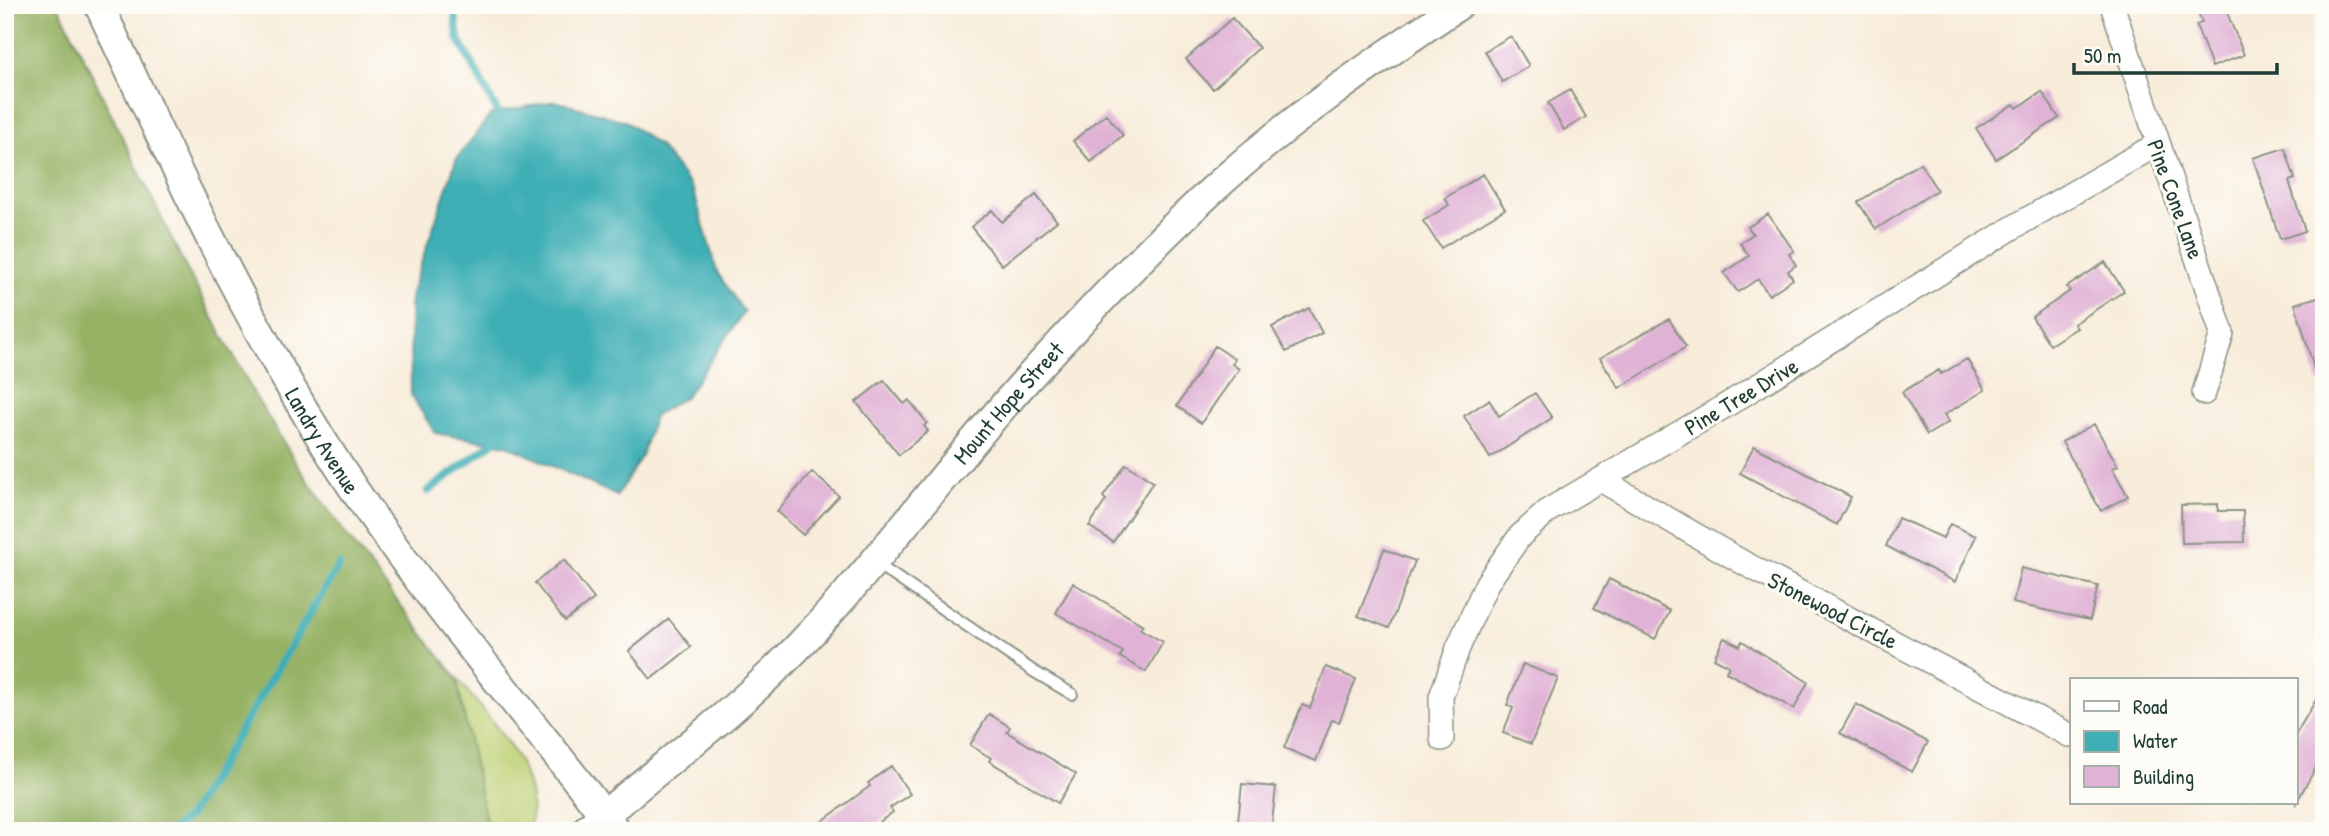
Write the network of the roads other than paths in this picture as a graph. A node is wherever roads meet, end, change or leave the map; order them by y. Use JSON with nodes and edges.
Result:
{"nodes":[{"id":1,"x":99,"y":5,"type":"edge"},
{"id":2,"x":1459,"y":5,"type":"edge"},
{"id":3,"x":2112,"y":5,"type":"edge"},
{"id":4,"x":2157,"y":145,"type":"junction"},
{"id":5,"x":2204,"y":393,"type":"dead end"},
{"id":6,"x":1601,"y":480,"type":"junction"},
{"id":7,"x":874,"y":562,"type":"junction"},
{"id":8,"x":1072,"y":694,"type":"dead end"},
{"id":9,"x":2069,"y":735,"type":"dead end"},
{"id":10,"x":1442,"y":740,"type":"dead end"},
{"id":11,"x":601,"y":825,"type":"edge"}],
"edges":[{"from":1,"to":11,"type":"street","name":"Landry Avenue"},
{"from":2,"to":7,"type":"street","name":"Mount Hope Street"},
{"from":3,"to":4,"type":"street","name":"Pine Cone Lane"},
{"from":4,"to":5,"type":"street","name":"Pine Cone Lane"},
{"from":4,"to":6,"type":"street","name":"Pine Tree Drive"},
{"from":6,"to":9,"type":"street","name":"Stonewood Circle"},
{"from":6,"to":10,"type":"street","name":"Pine Tree Drive"},
{"from":7,"to":8,"type":"lane"},
{"from":7,"to":11,"type":"street","name":"Mount Hope Street"}]}
